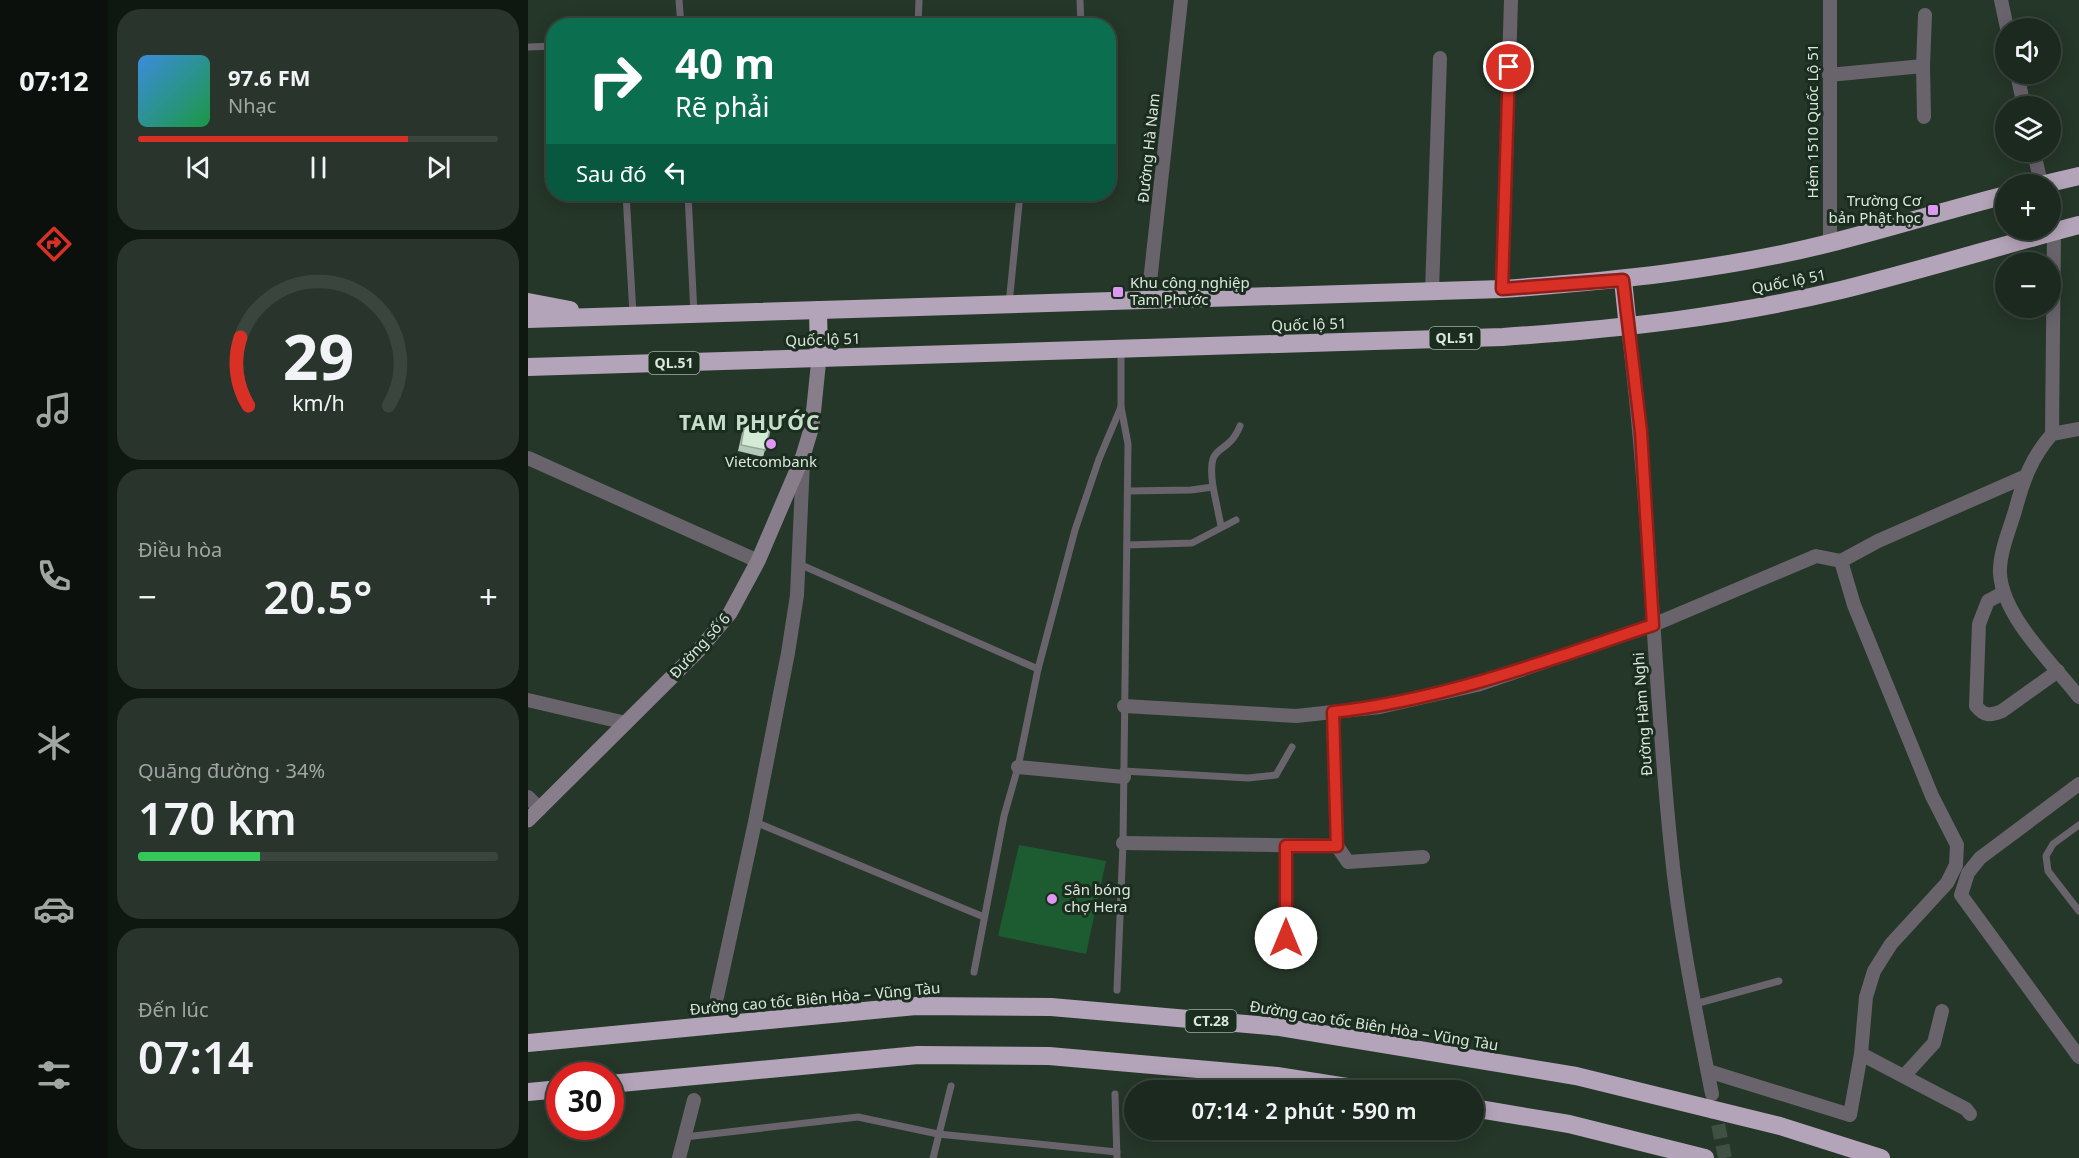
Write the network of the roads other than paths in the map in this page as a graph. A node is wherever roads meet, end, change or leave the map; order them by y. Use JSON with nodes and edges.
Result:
{"nodes":[{"id":1,"x":679,"y":0,"type":"edge"},
{"id":2,"x":919,"y":0,"type":"edge"},
{"id":3,"x":1080,"y":0,"type":"edge"},
{"id":4,"x":1181,"y":0,"type":"edge"},
{"id":5,"x":1511,"y":0,"type":"edge"},
{"id":6,"x":1830,"y":0,"type":"edge"},
{"id":7,"x":2001,"y":0,"type":"edge"},
{"id":8,"x":1925,"y":15,"type":"dead end"},
{"id":9,"x":680,"y":18,"type":"edge"},
{"id":10,"x":918,"y":18,"type":"edge"},
{"id":11,"x":1081,"y":18,"type":"edge"},
{"id":12,"x":2005,"y":18,"type":"edge"},
{"id":13,"x":546,"y":46,"type":"edge"},
{"id":14,"x":528,"y":47,"type":"edge"},
{"id":15,"x":1440,"y":58,"type":"dead end"},
{"id":16,"x":1923,"y":66,"type":"junction"},
{"id":17,"x":1829,"y":75,"type":"junction"},
{"id":18,"x":1924,"y":117,"type":"dead end"},
{"id":19,"x":2079,"y":176,"type":"edge"},
{"id":20,"x":2061,"y":180,"type":"edge"},
{"id":21,"x":1995,"y":198,"type":"edge"},
{"id":22,"x":626,"y":201,"type":"edge"},
{"id":23,"x":688,"y":201,"type":"edge"},
{"id":24,"x":1019,"y":201,"type":"edge"},
{"id":25,"x":2079,"y":225,"type":"edge"},
{"id":26,"x":2061,"y":230,"type":"edge"},
{"id":27,"x":2025,"y":240,"type":"edge"},
{"id":28,"x":2054,"y":240,"type":"edge"},
{"id":29,"x":1830,"y":243,"type":"junction"},
{"id":30,"x":1623,"y":280,"type":"junction"},
{"id":31,"x":1502,"y":289,"type":"junction"},
{"id":32,"x":1432,"y":291,"type":"junction"},
{"id":33,"x":1148,"y":300,"type":"junction"},
{"id":34,"x":528,"y":302,"type":"edge"},
{"id":35,"x":1009,"y":304,"type":"junction"},
{"id":36,"x":818,"y":310,"type":"junction"},
{"id":37,"x":694,"y":314,"type":"junction"},
{"id":38,"x":633,"y":316,"type":"junction"},
{"id":39,"x":604,"y":317,"type":"junction"},
{"id":40,"x":528,"y":319,"type":"edge"},
{"id":41,"x":1628,"y":328,"type":"junction"},
{"id":42,"x":1121,"y":349,"type":"junction"},
{"id":43,"x":819,"y":358,"type":"junction"},
{"id":44,"x":528,"y":367,"type":"edge"},
{"id":45,"x":1121,"y":407,"type":"junction"},
{"id":46,"x":1240,"y":426,"type":"dead end"},
{"id":47,"x":2079,"y":429,"type":"edge"},
{"id":48,"x":2052,"y":434,"type":"junction"},
{"id":49,"x":803,"y":456,"type":"junction"},
{"id":50,"x":528,"y":458,"type":"edge"},
{"id":51,"x":2024,"y":477,"type":"junction"},
{"id":52,"x":1213,"y":487,"type":"junction"},
{"id":53,"x":1128,"y":491,"type":"junction"},
{"id":54,"x":1236,"y":520,"type":"dead end"},
{"id":55,"x":1221,"y":526,"type":"junction"},
{"id":56,"x":1127,"y":545,"type":"junction"},
{"id":57,"x":758,"y":561,"type":"junction"},
{"id":58,"x":1841,"y":561,"type":"junction"},
{"id":59,"x":798,"y":564,"type":"junction"},
{"id":60,"x":2003,"y":593,"type":"junction"},
{"id":61,"x":1653,"y":625,"type":"junction"},
{"id":62,"x":1038,"y":669,"type":"junction"},
{"id":63,"x":2058,"y":671,"type":"junction"},
{"id":64,"x":2079,"y":697,"type":"edge"},
{"id":65,"x":528,"y":700,"type":"edge"},
{"id":66,"x":1124,"y":705,"type":"junction"},
{"id":67,"x":1333,"y":712,"type":"junction"},
{"id":68,"x":626,"y":723,"type":"junction"},
{"id":69,"x":1292,"y":747,"type":"dead end"},
{"id":70,"x":1018,"y":767,"type":"junction"},
{"id":71,"x":1124,"y":774,"type":"junction"},
{"id":72,"x":2079,"y":784,"type":"edge"},
{"id":73,"x":528,"y":797,"type":"edge"},
{"id":74,"x":540,"y":809,"type":"junction"},
{"id":75,"x":528,"y":820,"type":"edge"},
{"id":76,"x":755,"y":822,"type":"junction"},
{"id":77,"x":2079,"y":825,"type":"edge"},
{"id":78,"x":1123,"y":843,"type":"junction"},
{"id":79,"x":1286,"y":846,"type":"junction"},
{"id":80,"x":1337,"y":846,"type":"junction"},
{"id":81,"x":1423,"y":857,"type":"dead end"},
{"id":82,"x":2079,"y":911,"type":"edge"},
{"id":83,"x":984,"y":917,"type":"junction"},
{"id":84,"x":1286,"y":938,"type":"dead end"},
{"id":85,"x":974,"y":972,"type":"dead end"},
{"id":86,"x":1779,"y":981,"type":"dead end"},
{"id":87,"x":1118,"y":990,"type":"dead end"},
{"id":88,"x":717,"y":998,"type":"dead end"},
{"id":89,"x":1695,"y":1004,"type":"junction"},
{"id":90,"x":1942,"y":1011,"type":"dead end"},
{"id":91,"x":528,"y":1043,"type":"edge"},
{"id":92,"x":1861,"y":1054,"type":"junction"},
{"id":93,"x":2079,"y":1057,"type":"edge"},
{"id":94,"x":1708,"y":1071,"type":"junction"},
{"id":95,"x":1904,"y":1076,"type":"junction"},
{"id":96,"x":1302,"y":1080,"type":"edge"},
{"id":97,"x":624,"y":1083,"type":"edge"},
{"id":98,"x":951,"y":1086,"type":"dead end"},
{"id":99,"x":546,"y":1090,"type":"edge"},
{"id":100,"x":528,"y":1092,"type":"edge"},
{"id":101,"x":1115,"y":1094,"type":"dead end"},
{"id":102,"x":1712,"y":1094,"type":"tunnel mouth"},
{"id":103,"x":694,"y":1100,"type":"dead end"},
{"id":104,"x":1484,"y":1110,"type":"edge"},
{"id":105,"x":1970,"y":1114,"type":"dead end"},
{"id":106,"x":939,"y":1134,"type":"junction"},
{"id":107,"x":684,"y":1137,"type":"junction"},
{"id":108,"x":1117,"y":1155,"type":"edge"},
{"id":109,"x":679,"y":1158,"type":"edge"},
{"id":110,"x":933,"y":1158,"type":"edge"},
{"id":111,"x":1705,"y":1158,"type":"edge"},
{"id":112,"x":1881,"y":1158,"type":"edge"}],
"edges":[{"from":1,"to":9,"type":"lane"},
{"from":2,"to":10,"type":"lane"},
{"from":3,"to":11,"type":"lane"},
{"from":4,"to":33,"type":"street","name":"Đường Hà Nam"},
{"from":5,"to":31,"type":"street"},
{"from":6,"to":17,"type":"street","name":"Hẻm 1510 Quốc Lộ 51"},
{"from":7,"to":12,"type":"street"},
{"from":8,"to":16,"type":"street"},
{"from":13,"to":14,"type":"lane"},
{"from":15,"to":32,"type":"street"},
{"from":16,"to":17,"type":"street"},
{"from":16,"to":18,"type":"street"},
{"from":17,"to":29,"type":"street","name":"Hẻm 1510 Quốc Lộ 51"},
{"from":19,"to":20,"type":"highway"},
{"from":21,"to":29,"type":"highway","name":"Quốc lộ 51"},
{"from":22,"to":38,"type":"lane"},
{"from":23,"to":37,"type":"lane"},
{"from":24,"to":35,"type":"lane"},
{"from":25,"to":26,"type":"highway","name":"Quốc lộ 51","number":"QL.51"},
{"from":27,"to":41,"type":"highway","name":"Quốc lộ 51","number":"QL.51"},
{"from":28,"to":48,"type":"street"},
{"from":29,"to":30,"type":"highway","name":"Quốc lộ 51"},
{"from":30,"to":31,"type":"highway","name":"Quốc lộ 51"},
{"from":30,"to":41,"type":"highway"},
{"from":31,"to":32,"type":"highway","name":"Quốc lộ 51"},
{"from":32,"to":33,"type":"highway","name":"Quốc lộ 51"},
{"from":33,"to":35,"type":"highway","name":"Quốc lộ 51"},
{"from":34,"to":39,"type":"highway"},
{"from":35,"to":36,"type":"highway","name":"Quốc lộ 51"},
{"from":36,"to":37,"type":"highway","name":"Quốc lộ 51"},
{"from":36,"to":43,"type":"highway"},
{"from":37,"to":38,"type":"highway","name":"Quốc lộ 51"},
{"from":38,"to":39,"type":"highway","name":"Quốc lộ 51"},
{"from":39,"to":40,"type":"highway","name":"Quốc lộ 51"},
{"from":41,"to":42,"type":"highway","name":"Quốc lộ 51","number":"QL.51"},
{"from":41,"to":61,"type":"street","name":"Đường Hàm Nghi"},
{"from":42,"to":43,"type":"highway","name":"Quốc lộ 51","number":"QL.51"},
{"from":42,"to":45,"type":"lane"},
{"from":43,"to":44,"type":"highway","name":"Quốc lộ 51","number":"QL.51"},
{"from":43,"to":49,"type":"street","name":"Đường số 6"},
{"from":45,"to":53,"type":"lane"},
{"from":45,"to":62,"type":"lane"},
{"from":46,"to":52,"type":"lane"},
{"from":47,"to":48,"type":"street"},
{"from":48,"to":51,"type":"street"},
{"from":49,"to":57,"type":"street","name":"Đường số 6"},
{"from":49,"to":59,"type":"street"},
{"from":50,"to":57,"type":"street"},
{"from":51,"to":58,"type":"street"},
{"from":51,"to":60,"type":"street"},
{"from":52,"to":53,"type":"lane"},
{"from":52,"to":55,"type":"lane"},
{"from":53,"to":56,"type":"lane"},
{"from":54,"to":55,"type":"lane"},
{"from":55,"to":56,"type":"lane"},
{"from":56,"to":66,"type":"lane"},
{"from":57,"to":68,"type":"street","name":"Đường số 6"},
{"from":58,"to":61,"type":"street"},
{"from":58,"to":92,"type":"street"},
{"from":59,"to":62,"type":"lane"},
{"from":59,"to":76,"type":"street"},
{"from":60,"to":63,"type":"street"},
{"from":60,"to":63,"type":"street"},
{"from":61,"to":67,"type":"street"},
{"from":61,"to":89,"type":"street","name":"Đường Hàm Nghi"},
{"from":62,"to":70,"type":"lane"},
{"from":63,"to":64,"type":"street"},
{"from":65,"to":68,"type":"street"},
{"from":66,"to":67,"type":"street"},
{"from":66,"to":71,"type":"lane"},
{"from":67,"to":80,"type":"street"},
{"from":68,"to":74,"type":"street","name":"Đường số 6"},
{"from":69,"to":71,"type":"lane"},
{"from":70,"to":71,"type":"street"},
{"from":70,"to":83,"type":"lane"},
{"from":71,"to":78,"type":"lane"},
{"from":72,"to":93,"type":"street"},
{"from":73,"to":74,"type":"street"},
{"from":74,"to":75,"type":"street","name":"Đường số 6"},
{"from":76,"to":83,"type":"lane"},
{"from":76,"to":88,"type":"street"},
{"from":77,"to":82,"type":"lane"},
{"from":78,"to":79,"type":"street"},
{"from":78,"to":87,"type":"lane"},
{"from":79,"to":80,"type":"street"},
{"from":79,"to":84,"type":"street"},
{"from":80,"to":81,"type":"street"},
{"from":83,"to":85,"type":"lane"},
{"from":86,"to":89,"type":"lane"},
{"from":89,"to":94,"type":"street","name":"Đường Hàm Nghi"},
{"from":90,"to":95,"type":"street"},
{"from":91,"to":112,"type":"highway","name":"Đường cao tốc Biên Hòa – Vũng Tàu","number":"CT.28"},
{"from":92,"to":94,"type":"street"},
{"from":92,"to":95,"type":"street"},
{"from":94,"to":102,"type":"street","name":"Đường Hàm Nghi"},
{"from":95,"to":105,"type":"street"},
{"from":96,"to":97,"type":"highway"},
{"from":98,"to":106,"type":"lane"},
{"from":99,"to":100,"type":"highway"},
{"from":101,"to":108,"type":"lane"},
{"from":103,"to":107,"type":"street"},
{"from":104,"to":111,"type":"highway"},
{"from":106,"to":107,"type":"lane"},
{"from":106,"to":108,"type":"lane"},
{"from":106,"to":110,"type":"lane"},
{"from":107,"to":109,"type":"street"}]}
